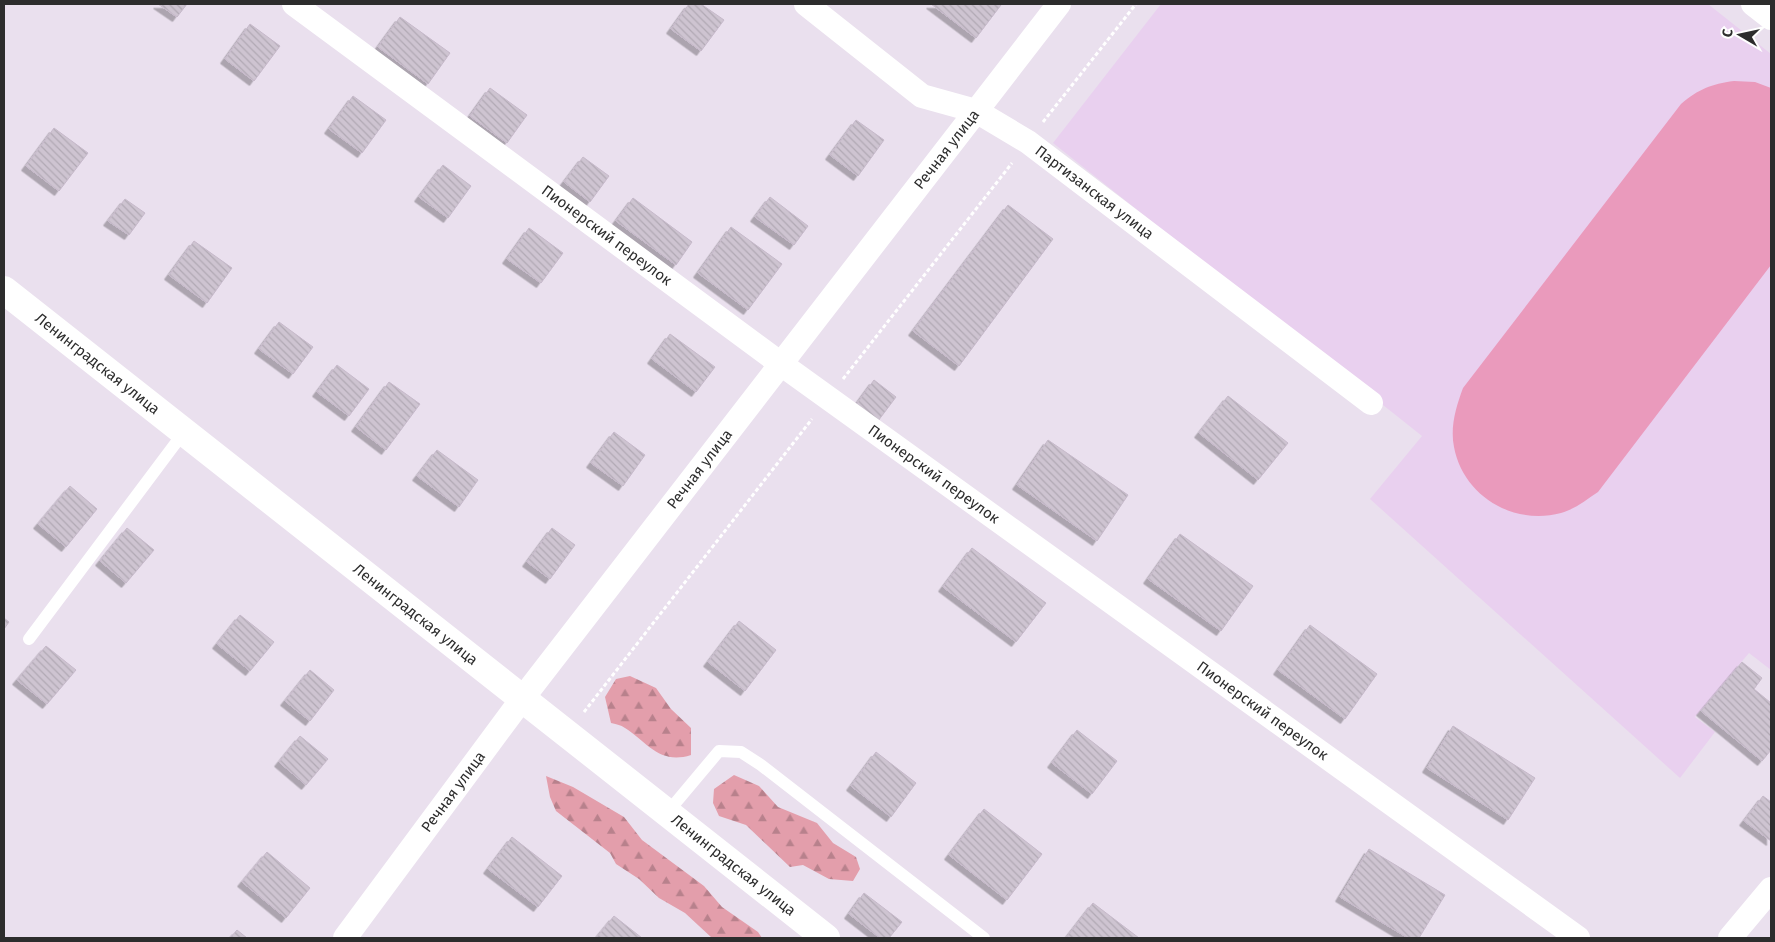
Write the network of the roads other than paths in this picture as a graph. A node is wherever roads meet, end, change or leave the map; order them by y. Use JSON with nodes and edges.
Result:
{"nodes":[{"id":1,"x":294,"y":4,"type":"edge"},
{"id":2,"x":806,"y":4,"type":"edge"},
{"id":3,"x":1059,"y":4,"type":"edge"},
{"id":4,"x":1753,"y":4,"type":"edge"},
{"id":5,"x":1771,"y":18,"type":"edge"},
{"id":6,"x":976,"y":111,"type":"junction"},
{"id":7,"x":4,"y":290,"type":"edge"},
{"id":8,"x":781,"y":364,"type":"junction"},
{"id":9,"x":1371,"y":403,"type":"dead end"},
{"id":10,"x":184,"y":432,"type":"junction"},
{"id":11,"x":29,"y":639,"type":"dead end"},
{"id":12,"x":522,"y":699,"type":"junction"},
{"id":13,"x":667,"y":813,"type":"junction"},
{"id":14,"x":1771,"y":889,"type":"edge"},
{"id":15,"x":345,"y":938,"type":"edge"},
{"id":16,"x":826,"y":938,"type":"edge"},
{"id":17,"x":984,"y":938,"type":"edge"},
{"id":18,"x":1578,"y":938,"type":"edge"},
{"id":19,"x":1730,"y":938,"type":"edge"}],
"edges":[{"from":1,"to":8,"type":"street","name":"Пионерский переулок"},
{"from":2,"to":6,"type":"street","name":"Партизанская улица"},
{"from":3,"to":6,"type":"street","name":"Речная улица"},
{"from":4,"to":5,"type":"street"},
{"from":6,"to":8,"type":"street","name":"Речная улица"},
{"from":6,"to":9,"type":"street","name":"Партизанская улица"},
{"from":7,"to":10,"type":"street","name":"Ленинградская улица"},
{"from":8,"to":12,"type":"street","name":"Речная улица"},
{"from":8,"to":18,"type":"street","name":"Пионерский переулок"},
{"from":10,"to":11,"type":"lane"},
{"from":10,"to":12,"type":"street","name":"Ленинградская улица"},
{"from":12,"to":13,"type":"street","name":"Ленинградская улица"},
{"from":12,"to":15,"type":"street","name":"Речная улица"},
{"from":13,"to":16,"type":"street","name":"Ленинградская улица"},
{"from":13,"to":17,"type":"lane"},
{"from":14,"to":19,"type":"street"}]}
